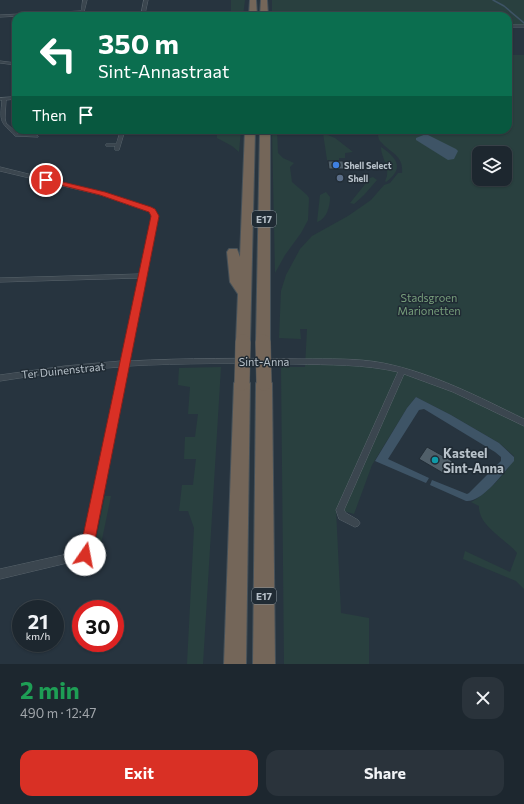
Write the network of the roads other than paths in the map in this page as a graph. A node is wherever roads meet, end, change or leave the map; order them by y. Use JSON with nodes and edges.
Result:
{"nodes":[{"id":1,"x":85,"y":0,"type":"edge"},
{"id":2,"x":146,"y":0,"type":"edge"},
{"id":3,"x":253,"y":0,"type":"edge"},
{"id":4,"x":264,"y":0,"type":"edge"},
{"id":5,"x":82,"y":12,"type":"edge"},
{"id":6,"x":144,"y":12,"type":"edge"},
{"id":7,"x":253,"y":12,"type":"edge"},
{"id":8,"x":264,"y":12,"type":"edge"},
{"id":9,"x":0,"y":16,"type":"edge"},
{"id":10,"x":12,"y":16,"type":"edge"},
{"id":11,"x":512,"y":26,"type":"edge"},
{"id":12,"x":524,"y":26,"type":"edge"},
{"id":13,"x":0,"y":62,"type":"edge"},
{"id":14,"x":12,"y":64,"type":"edge"},
{"id":15,"x":12,"y":98,"type":"edge"},
{"id":16,"x":2,"y":99,"type":"edge"},
{"id":17,"x":12,"y":130,"type":"edge"},
{"id":18,"x":16,"y":134,"type":"edge"},
{"id":19,"x":122,"y":134,"type":"edge"},
{"id":20,"x":250,"y":134,"type":"edge"},
{"id":21,"x":265,"y":134,"type":"edge"},
{"id":22,"x":36,"y":136,"type":"dead end"},
{"id":23,"x":108,"y":145,"type":"dead end"},
{"id":24,"x":0,"y":169,"type":"edge"},
{"id":25,"x":233,"y":252,"type":"dead end"},
{"id":26,"x":142,"y":276,"type":"junction"},
{"id":27,"x":0,"y":280,"type":"edge"},
{"id":28,"x":244,"y":294,"type":"junction"},
{"id":29,"x":274,"y":297,"type":"dead end"},
{"id":30,"x":263,"y":308,"type":"junction"},
{"id":31,"x":125,"y":364,"type":"junction"},
{"id":32,"x":402,"y":371,"type":"junction"},
{"id":33,"x":0,"y":378,"type":"edge"},
{"id":34,"x":524,"y":423,"type":"edge"},
{"id":35,"x":355,"y":523,"type":"dead end"},
{"id":36,"x":0,"y":574,"type":"edge"},
{"id":37,"x":235,"y":664,"type":"edge"},
{"id":38,"x":264,"y":664,"type":"edge"}],
"edges":[{"from":1,"to":5,"type":"street"},
{"from":2,"to":6,"type":"street"},
{"from":3,"to":7,"type":"highway"},
{"from":4,"to":8,"type":"highway"},
{"from":9,"to":10,"type":"street"},
{"from":11,"to":12,"type":"street"},
{"from":13,"to":14,"type":"street"},
{"from":15,"to":16,"type":"street"},
{"from":16,"to":17,"type":"street"},
{"from":18,"to":22,"type":"street"},
{"from":19,"to":23,"type":"street"},
{"from":20,"to":28,"type":"highway","number":"E17"},
{"from":21,"to":30,"type":"highway","number":"E17"},
{"from":24,"to":26,"type":"street"},
{"from":25,"to":28,"type":"highway"},
{"from":26,"to":27,"type":"street"},
{"from":26,"to":31,"type":"street"},
{"from":28,"to":37,"type":"highway","number":"E17","bridge":true},
{"from":29,"to":30,"type":"highway"},
{"from":30,"to":38,"type":"highway","number":"E17","bridge":true},
{"from":31,"to":32,"type":"street","name":"Sint-Anna"},
{"from":31,"to":33,"type":"street","name":"Ter Duinenstraat"},
{"from":31,"to":36,"type":"street"},
{"from":32,"to":34,"type":"street","name":"Sint-Anna"},
{"from":32,"to":35,"type":"street"}]}
